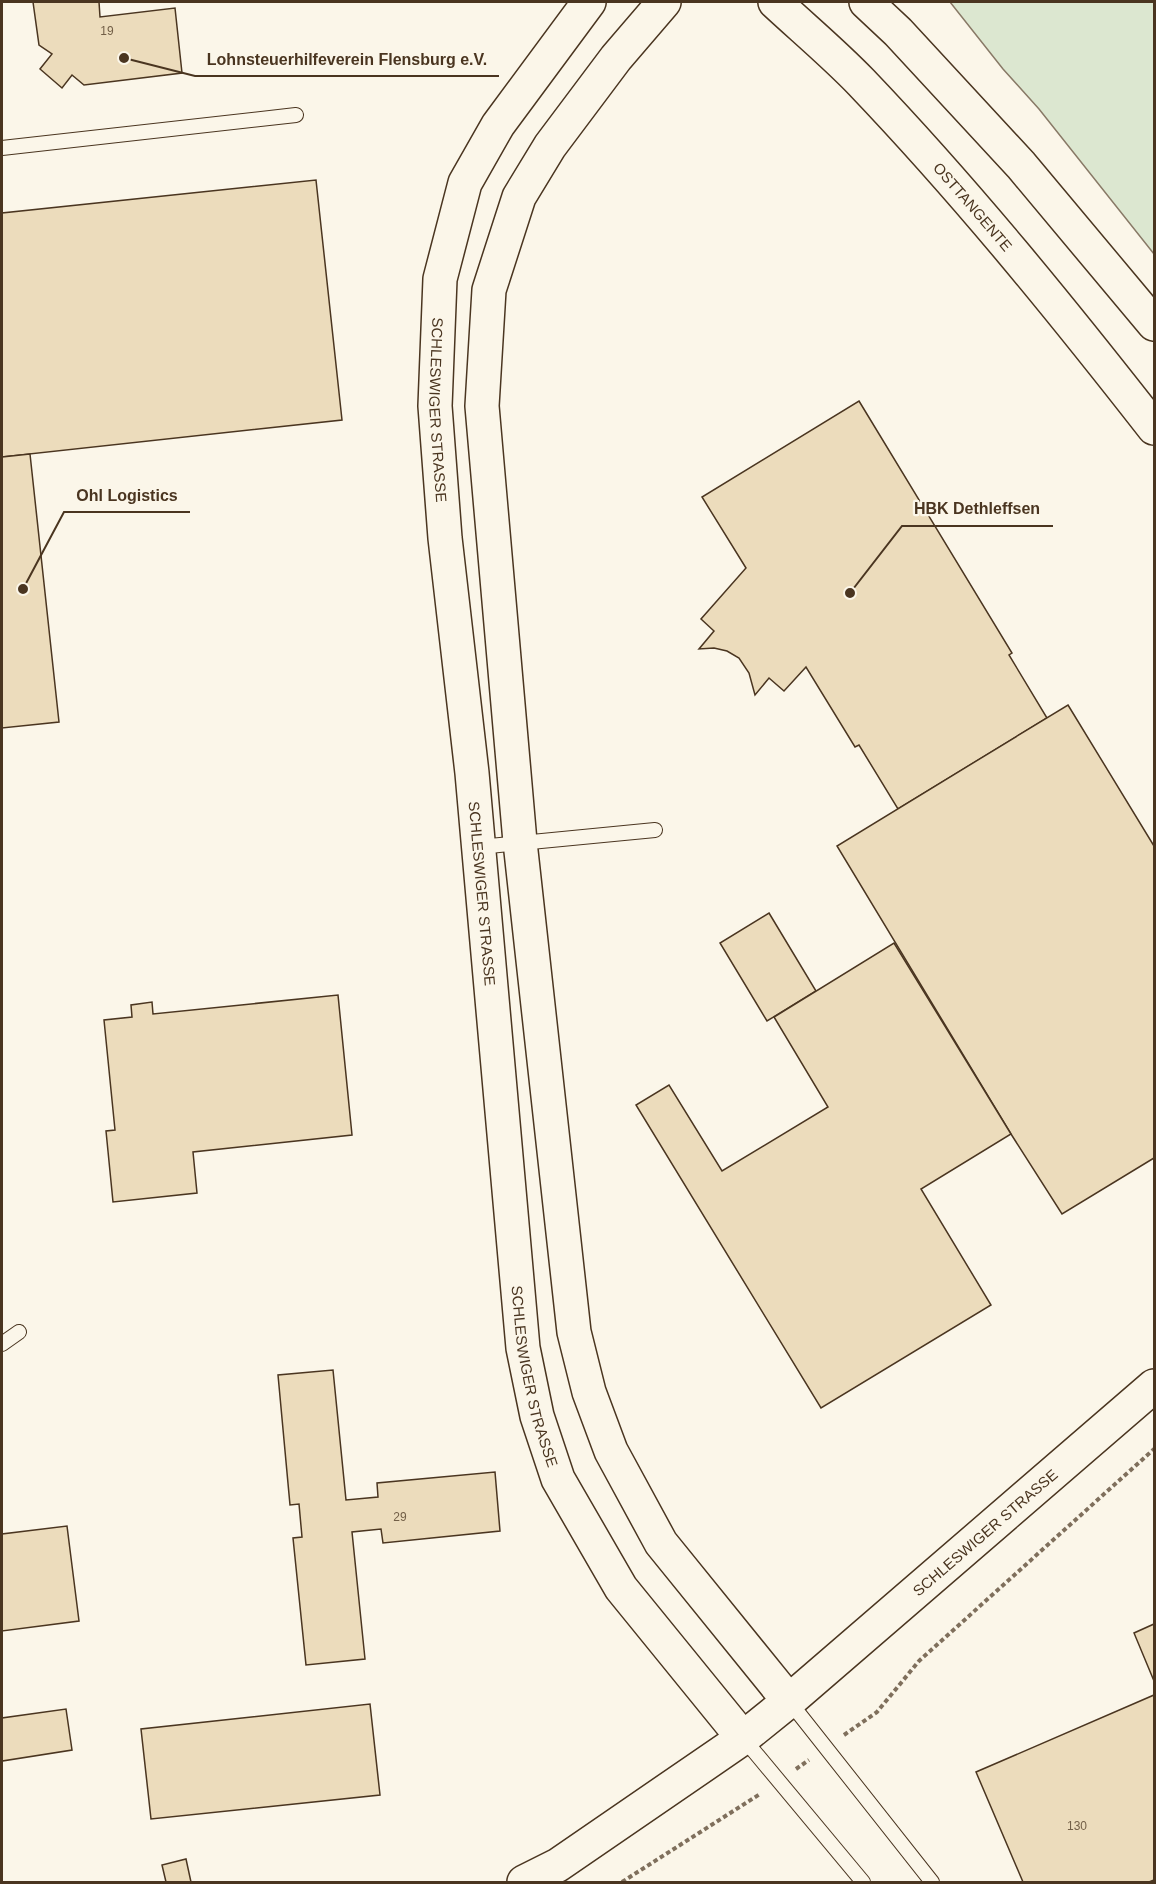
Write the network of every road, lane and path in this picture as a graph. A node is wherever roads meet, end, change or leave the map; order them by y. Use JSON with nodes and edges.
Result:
{"nodes":[{"id":1,"x":664,"y":2,"type":"edge"},
{"id":2,"x":775,"y":2,"type":"edge"},
{"id":3,"x":866,"y":2,"type":"edge"},
{"id":4,"x":581,"y":8,"type":"edge"},
{"id":5,"x":296,"y":115,"type":"dead end"},
{"id":6,"x":2,"y":148,"type":"edge"},
{"id":7,"x":1155,"y":324,"type":"edge"},
{"id":8,"x":1155,"y":428,"type":"edge"},
{"id":9,"x":655,"y":830,"type":"dead end"},
{"id":10,"x":520,"y":842,"type":"junction"},
{"id":11,"x":479,"y":847,"type":"junction"},
{"id":12,"x":19,"y":1332,"type":"dead end"},
{"id":13,"x":2,"y":1344,"type":"edge"},
{"id":14,"x":1155,"y":1386,"type":"edge"},
{"id":15,"x":1155,"y":1449,"type":"edge"},
{"id":16,"x":789,"y":1701,"type":"junction"},
{"id":17,"x":743,"y":1738,"type":"junction"},
{"id":18,"x":825,"y":1748,"type":"junction"},
{"id":19,"x":779,"y":1781,"type":"junction"},
{"id":20,"x":524,"y":1882,"type":"edge"},
{"id":21,"x":622,"y":1882,"type":"edge"},
{"id":22,"x":863,"y":1882,"type":"edge"},
{"id":23,"x":932,"y":1882,"type":"edge"}],
"edges":[{"from":1,"to":10,"type":"main road"},
{"from":2,"to":8,"type":"main road","name":"OSTTANGENTE"},
{"from":3,"to":7,"type":"main road"},
{"from":4,"to":11,"type":"main road","name":"SCHLESWIGER STRASSE"},
{"from":5,"to":6,"type":"lane"},
{"from":9,"to":10,"type":"lane"},
{"from":10,"to":11,"type":"lane"},
{"from":10,"to":16,"type":"main road"},
{"from":11,"to":17,"type":"main road","name":"SCHLESWIGER STRASSE"},
{"from":12,"to":13,"type":"lane"},
{"from":14,"to":16,"type":"main road","name":"SCHLESWIGER STRASSE"},
{"from":15,"to":18,"type":"path"},
{"from":16,"to":17,"type":"main road","name":"SCHLESWIGER STRASSE"},
{"from":16,"to":18,"type":"lane"},
{"from":17,"to":19,"type":"lane"},
{"from":17,"to":20,"type":"main road","name":"SCHLESWIGER STRASSE"},
{"from":18,"to":19,"type":"path"},
{"from":18,"to":23,"type":"lane"},
{"from":19,"to":21,"type":"path"},
{"from":19,"to":22,"type":"lane"}]}
